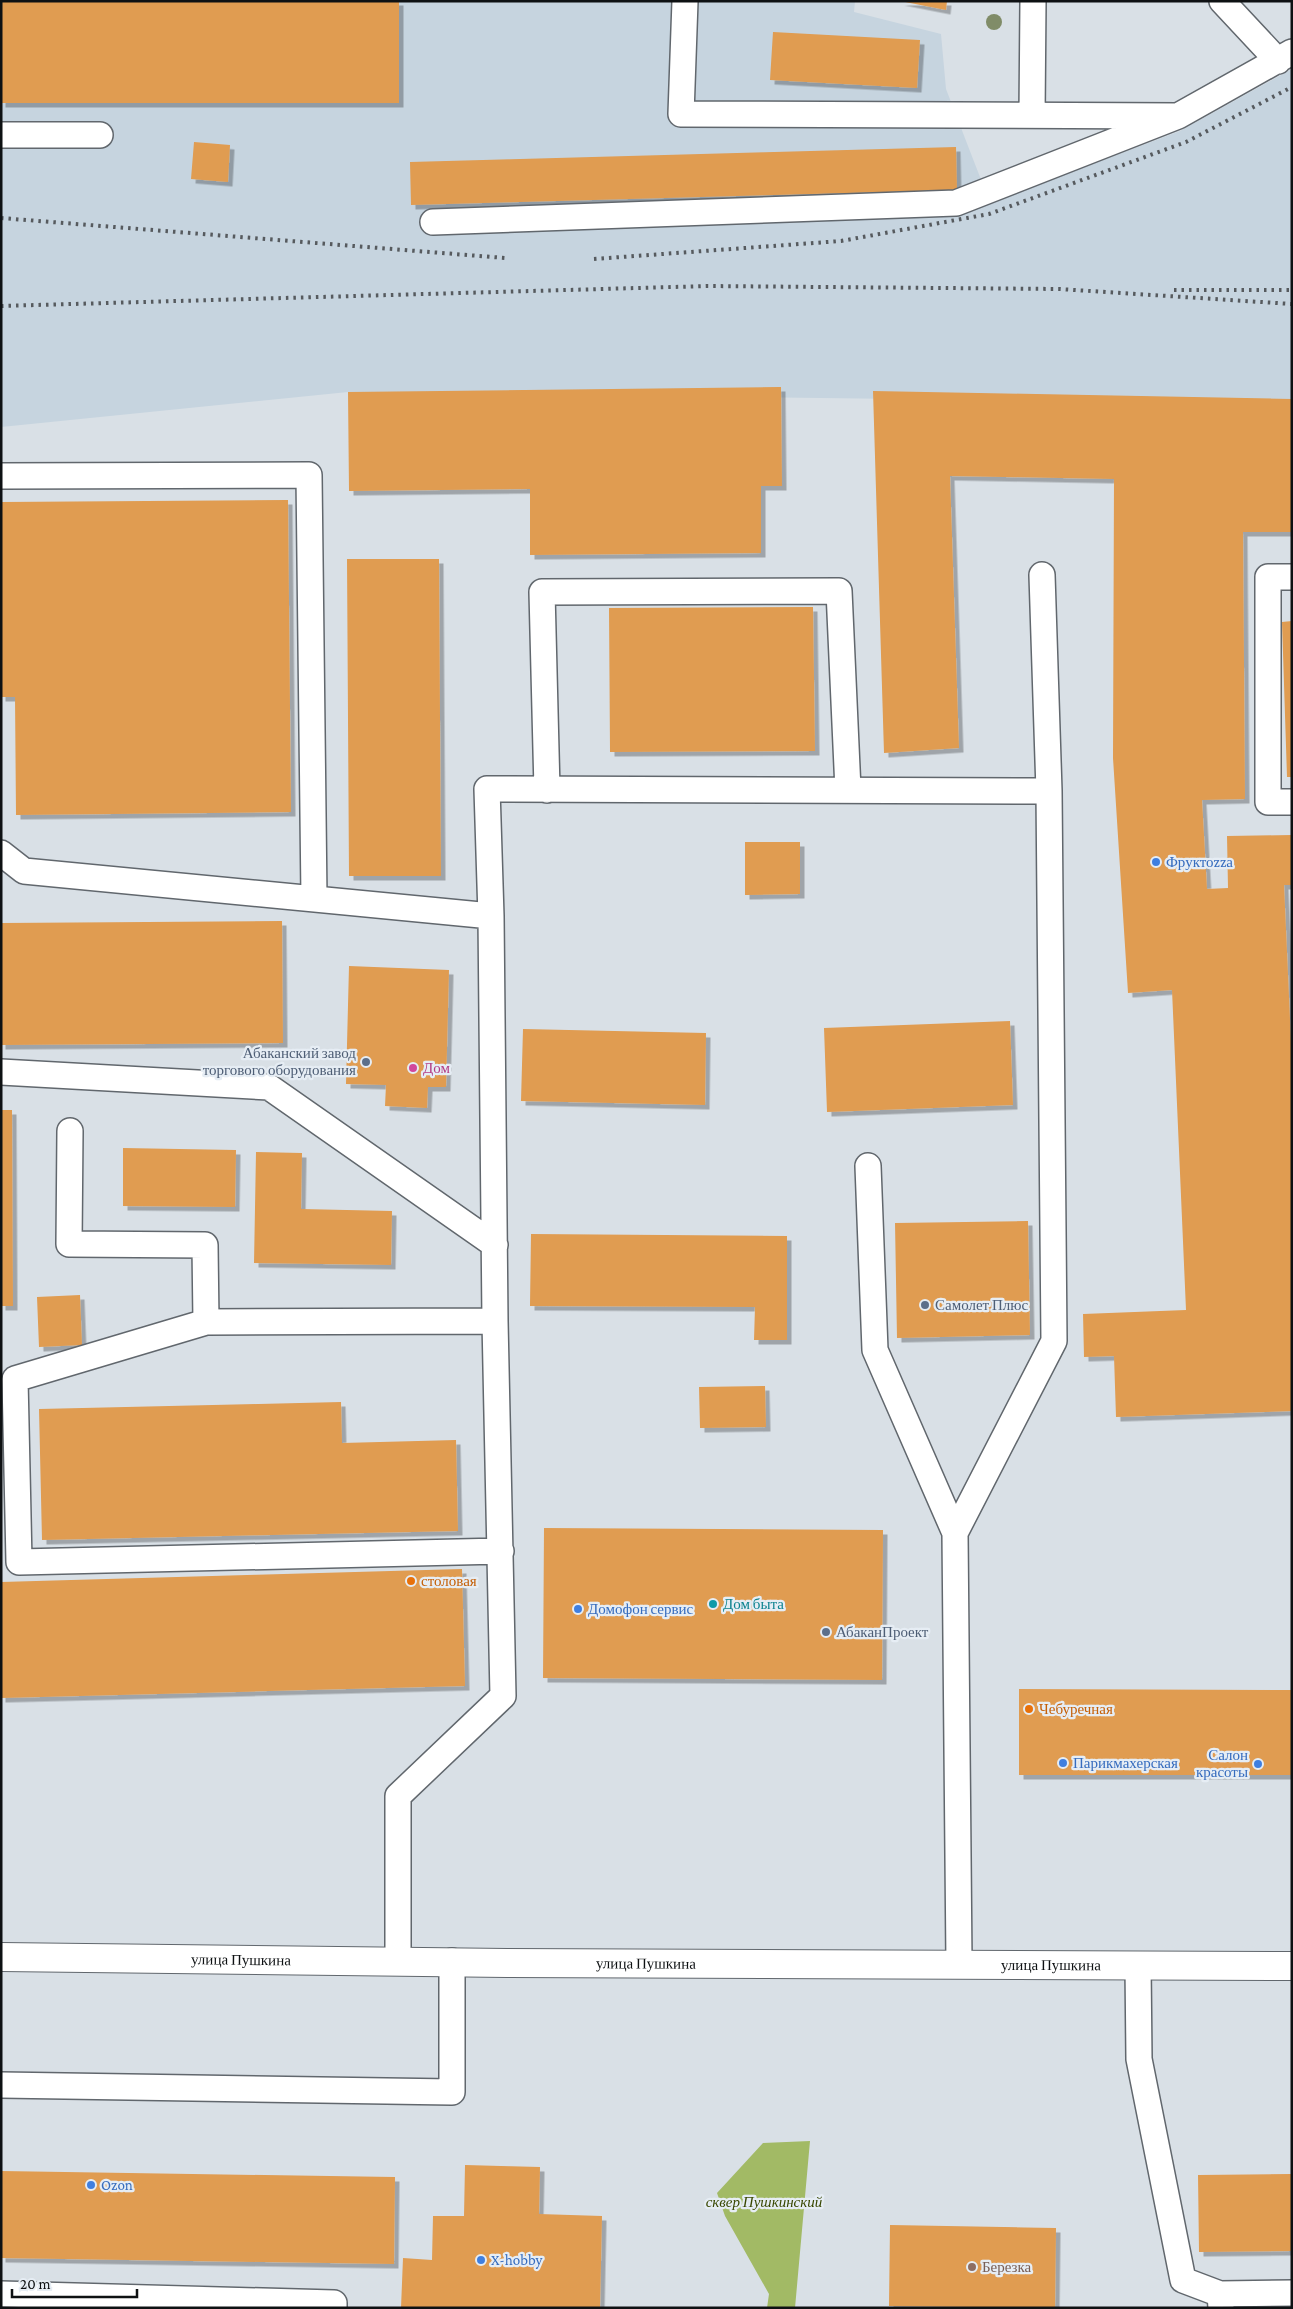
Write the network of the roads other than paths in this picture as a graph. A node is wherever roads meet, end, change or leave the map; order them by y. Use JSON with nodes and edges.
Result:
{"nodes":[{"id":1,"x":685,"y":1,"type":"edge"},
{"id":2,"x":1032,"y":1,"type":"edge"},
{"id":3,"x":1222,"y":1,"type":"edge"},
{"id":4,"x":1285,"y":56,"type":"edge"},
{"id":5,"x":1032,"y":115,"type":"junction"},
{"id":6,"x":1178,"y":116,"type":"junction"},
{"id":7,"x":1,"y":135,"type":"edge"},
{"id":8,"x":100,"y":135,"type":"dead end"},
{"id":9,"x":433,"y":222,"type":"dead end"},
{"id":10,"x":1,"y":476,"type":"edge"},
{"id":11,"x":1042,"y":575,"type":"dead end"},
{"id":12,"x":1292,"y":577,"type":"edge"},
{"id":13,"x":547,"y":790,"type":"junction"},
{"id":14,"x":848,"y":790,"type":"junction"},
{"id":15,"x":1049,"y":790,"type":"junction"},
{"id":16,"x":1292,"y":802,"type":"edge"},
{"id":17,"x":1,"y":853,"type":"edge"},
{"id":18,"x":314,"y":898,"type":"junction"},
{"id":19,"x":491,"y":916,"type":"junction"},
{"id":20,"x":1,"y":1072,"type":"edge"},
{"id":21,"x":70,"y":1131,"type":"dead end"},
{"id":22,"x":868,"y":1166,"type":"dead end"},
{"id":23,"x":495,"y":1245,"type":"junction"},
{"id":24,"x":495,"y":1321,"type":"junction"},
{"id":25,"x":206,"y":1322,"type":"junction"},
{"id":26,"x":955,"y":1533,"type":"junction"},
{"id":27,"x":501,"y":1551,"type":"junction"},
{"id":28,"x":1,"y":1958,"type":"edge"},
{"id":29,"x":398,"y":1960,"type":"junction"},
{"id":30,"x":452,"y":1961,"type":"junction"},
{"id":31,"x":959,"y":1963,"type":"junction"},
{"id":32,"x":1138,"y":1965,"type":"junction"},
{"id":33,"x":1292,"y":1966,"type":"edge"},
{"id":34,"x":1,"y":2085,"type":"edge"},
{"id":35,"x":1,"y":2294,"type":"edge"},
{"id":36,"x":1292,"y":2294,"type":"edge"},
{"id":37,"x":1220,"y":2301,"type":"edge"},
{"id":38,"x":334,"y":2308,"type":"edge"}],
"edges":[{"from":1,"to":5,"type":"lane"},
{"from":2,"to":5,"type":"lane"},
{"from":3,"to":4,"type":"lane"},
{"from":4,"to":6,"type":"lane"},
{"from":5,"to":6,"type":"lane"},
{"from":6,"to":9,"type":"lane"},
{"from":7,"to":8,"type":"lane"},
{"from":10,"to":18,"type":"lane"},
{"from":11,"to":15,"type":"lane"},
{"from":12,"to":16,"type":"lane"},
{"from":13,"to":14,"type":"lane"},
{"from":13,"to":14,"type":"lane"},
{"from":13,"to":19,"type":"lane"},
{"from":14,"to":15,"type":"lane"},
{"from":15,"to":26,"type":"lane"},
{"from":17,"to":18,"type":"lane"},
{"from":18,"to":19,"type":"lane"},
{"from":19,"to":23,"type":"lane"},
{"from":20,"to":23,"type":"lane"},
{"from":21,"to":25,"type":"lane"},
{"from":22,"to":26,"type":"lane"},
{"from":23,"to":24,"type":"lane"},
{"from":24,"to":25,"type":"lane"},
{"from":24,"to":27,"type":"lane"},
{"from":25,"to":27,"type":"lane"},
{"from":26,"to":31,"type":"lane"},
{"from":27,"to":29,"type":"lane"},
{"from":28,"to":29,"type":"main road","name":"улица Пушкина"},
{"from":29,"to":30,"type":"main road","name":"улица Пушкина"},
{"from":30,"to":31,"type":"main road","name":"улица Пушкина"},
{"from":30,"to":34,"type":"lane"},
{"from":31,"to":32,"type":"main road","name":"улица Пушкина"},
{"from":32,"to":33,"type":"main road","name":"улица Пушкина"},
{"from":32,"to":37,"type":"lane"},
{"from":35,"to":38,"type":"lane"},
{"from":36,"to":37,"type":"lane"}]}
